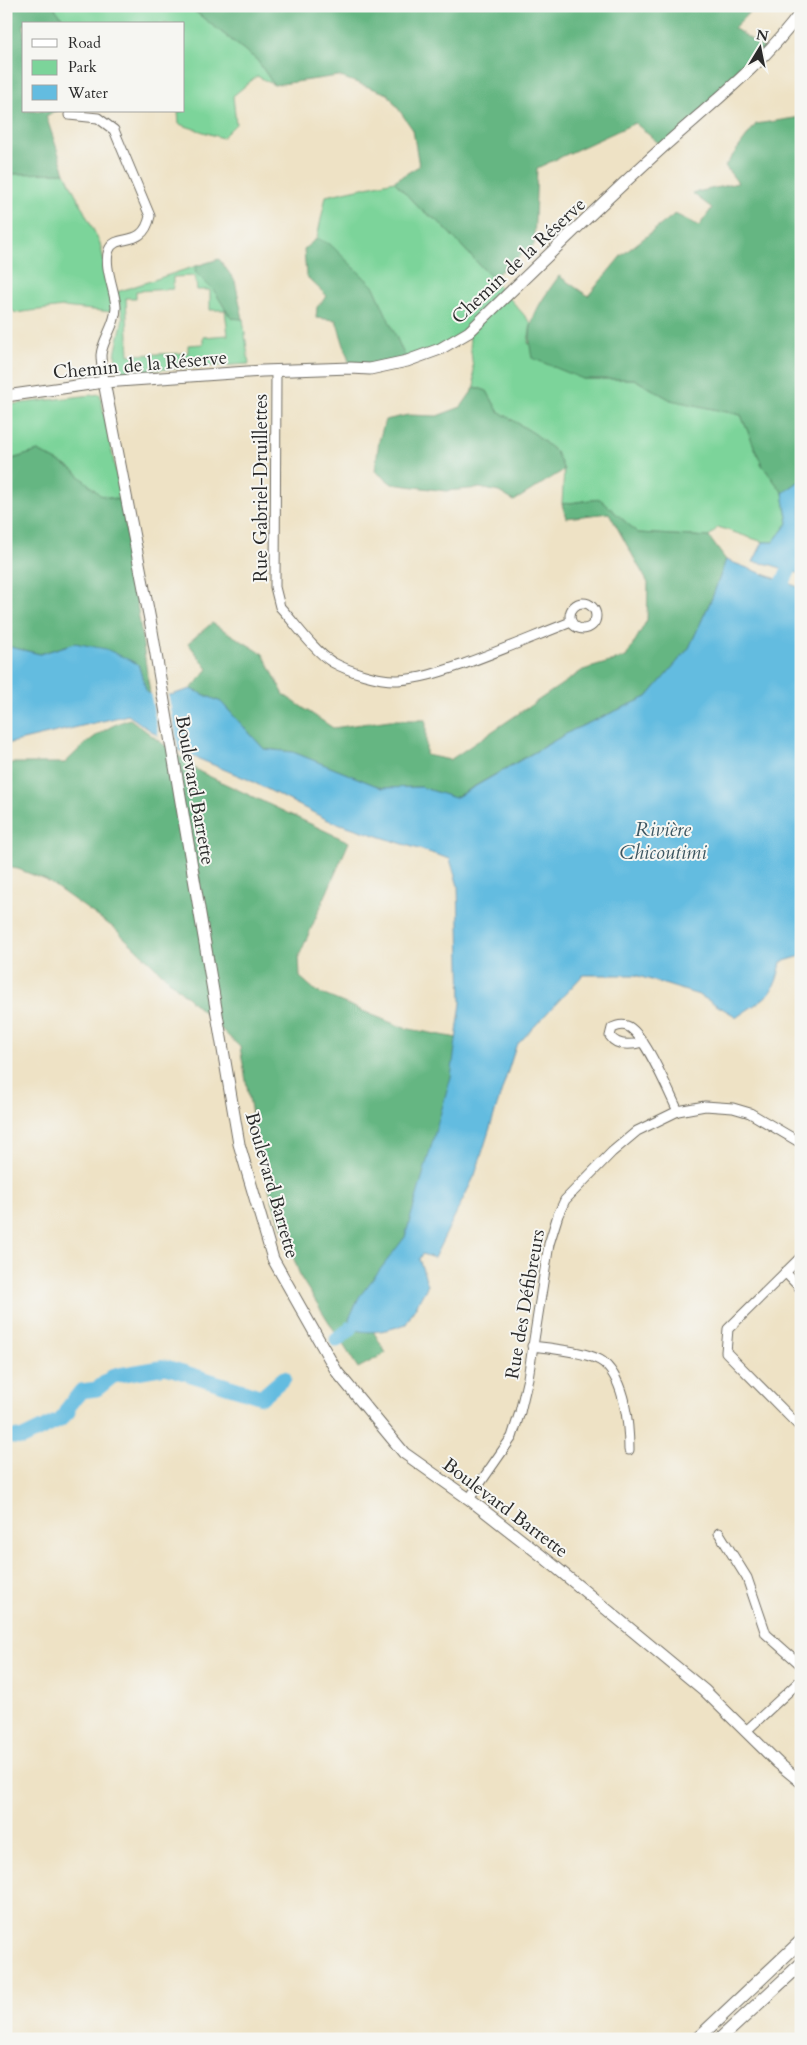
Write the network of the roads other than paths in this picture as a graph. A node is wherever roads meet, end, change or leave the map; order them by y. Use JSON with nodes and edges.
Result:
{"nodes":[{"id":1,"x":801,"y":12,"type":"edge"},
{"id":2,"x":69,"y":115,"type":"dead end"},
{"id":3,"x":276,"y":372,"type":"junction"},
{"id":4,"x":104,"y":382,"type":"junction"},
{"id":5,"x":6,"y":396,"type":"edge"},
{"id":6,"x":570,"y":622,"type":"dead end"},
{"id":7,"x":643,"y":1042,"type":"dead end"},
{"id":8,"x":678,"y":1111,"type":"junction"},
{"id":9,"x":800,"y":1142,"type":"edge"},
{"id":10,"x":801,"y":1257,"type":"edge"},
{"id":11,"x":785,"y":1272,"type":"junction"},
{"id":12,"x":801,"y":1289,"type":"edge"},
{"id":13,"x":532,"y":1346,"type":"junction"},
{"id":14,"x":801,"y":1428,"type":"edge"},
{"id":15,"x":629,"y":1450,"type":"dead end"},
{"id":16,"x":469,"y":1499,"type":"junction"},
{"id":17,"x":719,"y":1533,"type":"dead end"},
{"id":18,"x":801,"y":1665,"type":"edge"},
{"id":19,"x":801,"y":1680,"type":"edge"},
{"id":20,"x":746,"y":1731,"type":"junction"},
{"id":21,"x":778,"y":1763,"type":"junction"},
{"id":22,"x":801,"y":1782,"type":"edge"},
{"id":23,"x":801,"y":1792,"type":"edge"},
{"id":24,"x":801,"y":1941,"type":"edge"},
{"id":25,"x":801,"y":1964,"type":"edge"},
{"id":26,"x":697,"y":2039,"type":"edge"},
{"id":27,"x":720,"y":2039,"type":"edge"}],
"edges":[{"from":1,"to":3,"type":"street","name":"Chemin de la Réserve"},
{"from":2,"to":4,"type":"street"},
{"from":3,"to":4,"type":"street","name":"Chemin de la Réserve"},
{"from":3,"to":6,"type":"street","name":"Rue Gabriel-Druillettes"},
{"from":4,"to":5,"type":"street","name":"Chemin de la Réserve"},
{"from":4,"to":16,"type":"street","name":"Boulevard Barrette"},
{"from":7,"to":8,"type":"street"},
{"from":8,"to":9,"type":"street","name":"Rue des Défibreurs"},
{"from":8,"to":13,"type":"street","name":"Rue des Défibreurs"},
{"from":10,"to":11,"type":"street"},
{"from":11,"to":12,"type":"street"},
{"from":11,"to":14,"type":"street"},
{"from":13,"to":15,"type":"street"},
{"from":13,"to":16,"type":"street","name":"Rue des Défibreurs"},
{"from":16,"to":20,"type":"street","name":"Boulevard Barrette"},
{"from":17,"to":18,"type":"street"},
{"from":19,"to":20,"type":"street"},
{"from":20,"to":21,"type":"street","name":"Boulevard Barrette"},
{"from":21,"to":22,"type":"street","name":"Boulevard Barrette"},
{"from":21,"to":23,"type":"street","name":"Boulevard Barrette"},
{"from":24,"to":26,"type":"main road"},
{"from":25,"to":27,"type":"main road"}]}
